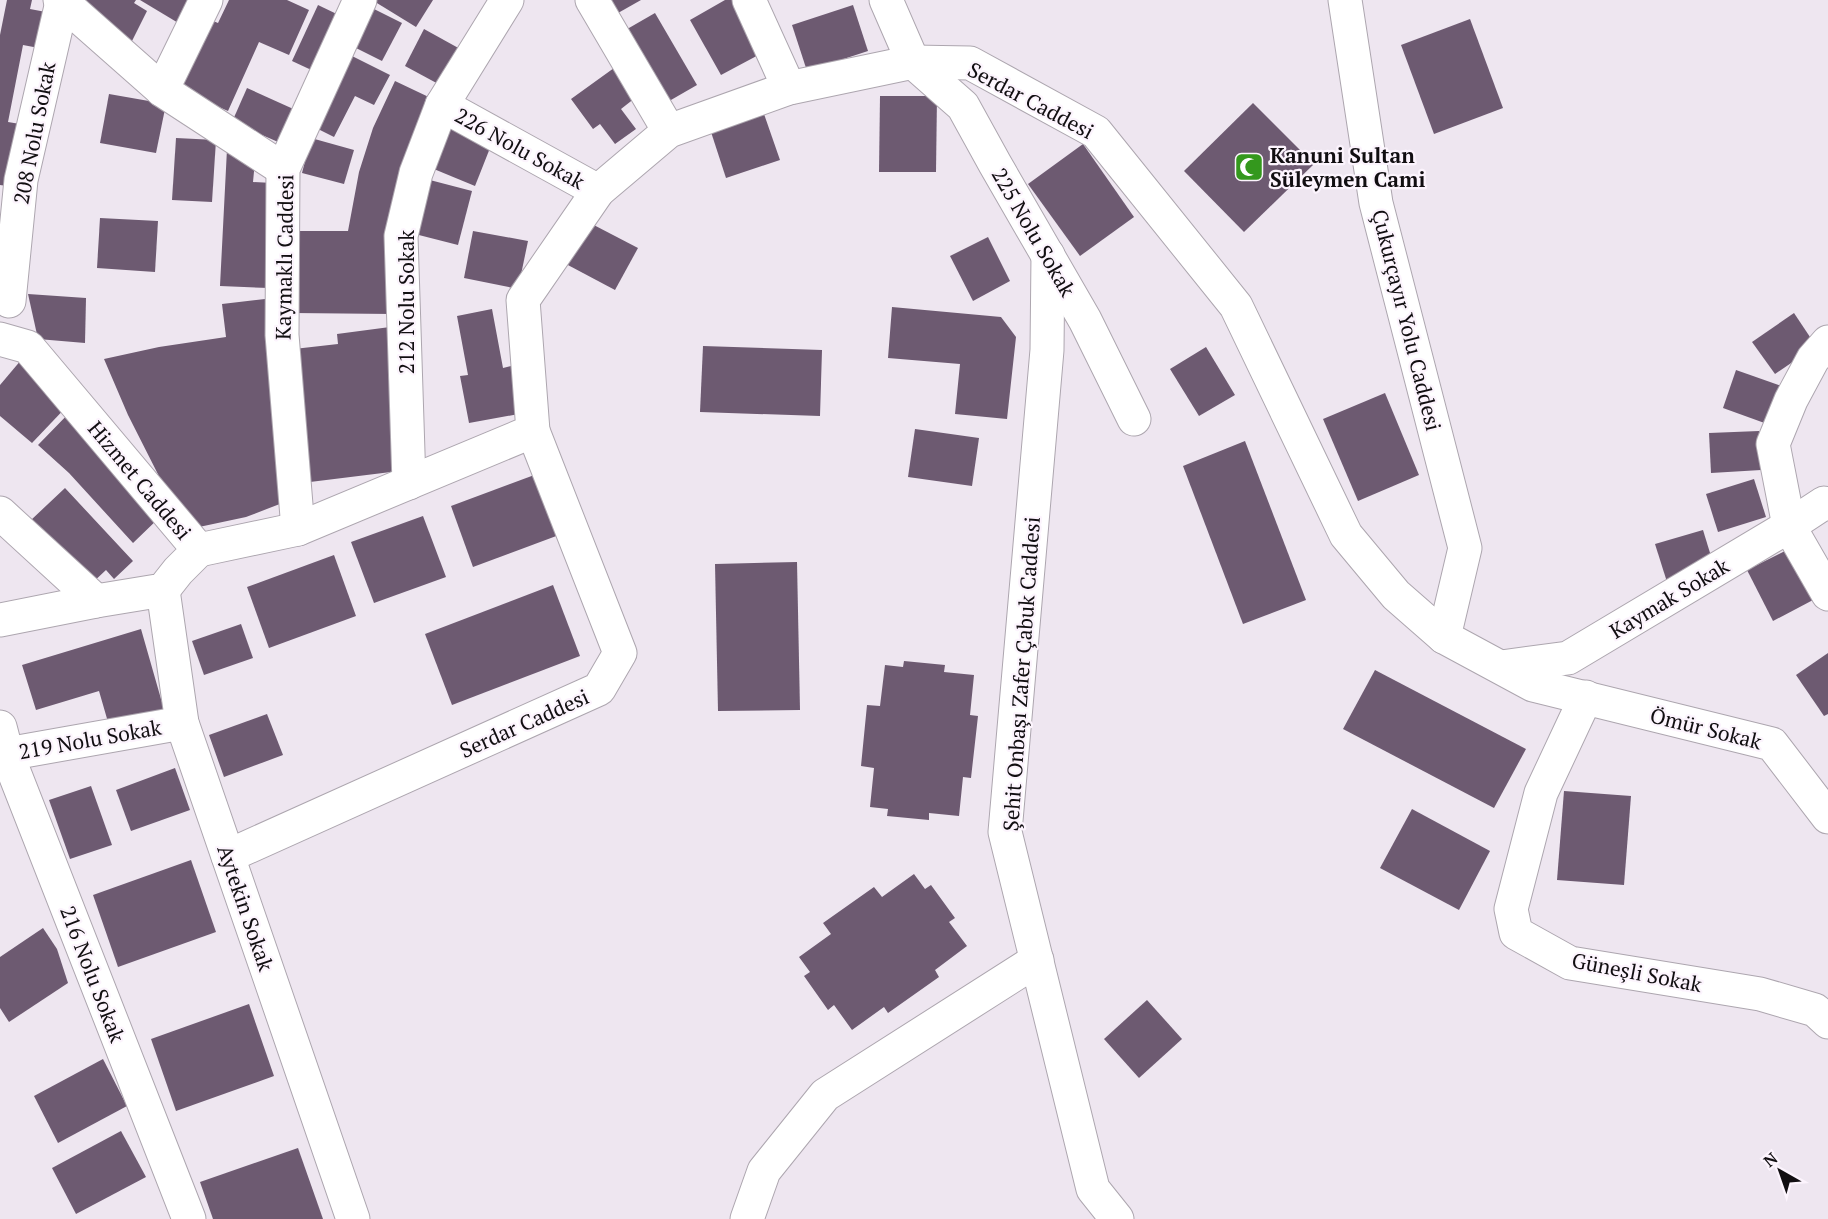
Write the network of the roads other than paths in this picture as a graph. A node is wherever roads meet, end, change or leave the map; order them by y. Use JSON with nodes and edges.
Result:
{"nodes":[{"id":1,"x":206,"y":0,"type":"edge"},
{"id":2,"x":360,"y":0,"type":"edge"},
{"id":3,"x":507,"y":0,"type":"edge"},
{"id":4,"x":592,"y":0,"type":"edge"},
{"id":5,"x":749,"y":0,"type":"edge"},
{"id":6,"x":886,"y":0,"type":"edge"},
{"id":7,"x":1345,"y":0,"type":"edge"},
{"id":8,"x":61,"y":1,"type":"edge"},
{"id":9,"x":913,"y":62,"type":"junction"},
{"id":10,"x":789,"y":88,"type":"junction"},
{"id":11,"x":162,"y":90,"type":"junction"},
{"id":12,"x":442,"y":105,"type":"junction"},
{"id":13,"x":669,"y":131,"type":"junction"},
{"id":14,"x":283,"y":169,"type":"junction"},
{"id":15,"x":598,"y":190,"type":"junction"},
{"id":16,"x":1048,"y":255,"type":"junction"},
{"id":17,"x":4,"y":296,"type":"edge"},
{"id":18,"x":1828,"y":342,"type":"edge"},
{"id":19,"x":14,"y":343,"type":"edge"},
{"id":20,"x":1134,"y":419,"type":"dead end"},
{"id":21,"x":533,"y":431,"type":"junction"},
{"id":22,"x":409,"y":483,"type":"junction"},
{"id":23,"x":1828,"y":504,"type":"edge"},
{"id":24,"x":0,"y":513,"type":"edge"},
{"id":25,"x":1789,"y":526,"type":"junction"},
{"id":26,"x":298,"y":529,"type":"junction"},
{"id":27,"x":199,"y":550,"type":"junction"},
{"id":28,"x":163,"y":590,"type":"junction"},
{"id":29,"x":1828,"y":594,"type":"edge"},
{"id":30,"x":96,"y":600,"type":"junction"},
{"id":31,"x":0,"y":620,"type":"edge"},
{"id":32,"x":1444,"y":637,"type":"junction"},
{"id":33,"x":1501,"y":667,"type":"junction"},
{"id":34,"x":1586,"y":697,"type":"junction"},
{"id":35,"x":182,"y":723,"type":"junction"},
{"id":36,"x":2,"y":747,"type":"edge"},
{"id":37,"x":1828,"y":817,"type":"edge"},
{"id":38,"x":228,"y":856,"type":"junction"},
{"id":39,"x":1037,"y":960,"type":"junction"},
{"id":40,"x":1824,"y":1008,"type":"edge"},
{"id":41,"x":189,"y":1219,"type":"edge"},
{"id":42,"x":353,"y":1219,"type":"edge"},
{"id":43,"x":747,"y":1219,"type":"edge"},
{"id":44,"x":1117,"y":1219,"type":"edge"}],
"edges":[{"from":1,"to":11,"type":"street"},
{"from":2,"to":14,"type":"street","name":"Kaymaklı Caddesi"},
{"from":3,"to":12,"type":"street","name":"212 Nolu Sokak"},
{"from":4,"to":13,"type":"street"},
{"from":5,"to":10,"type":"street"},
{"from":6,"to":9,"type":"street"},
{"from":7,"to":32,"type":"street","name":"Çukurçayır Yolu Caddesi"},
{"from":8,"to":11,"type":"street"},
{"from":8,"to":17,"type":"street","name":"208 Nolu Sokak"},
{"from":9,"to":10,"type":"street","name":"Serdar Caddesi"},
{"from":9,"to":16,"type":"street","name":"225 Nolu Sokak"},
{"from":9,"to":32,"type":"street","name":"Serdar Caddesi"},
{"from":10,"to":13,"type":"street","name":"Serdar Caddesi"},
{"from":11,"to":14,"type":"street"},
{"from":12,"to":15,"type":"street","name":"226 Nolu Sokak"},
{"from":12,"to":22,"type":"street","name":"212 Nolu Sokak"},
{"from":13,"to":15,"type":"street","name":"Serdar Caddesi"},
{"from":14,"to":26,"type":"street","name":"Kaymaklı Caddesi"},
{"from":15,"to":21,"type":"street","name":"Serdar Caddesi"},
{"from":16,"to":20,"type":"street","name":"225 Nolu Sokak"},
{"from":16,"to":39,"type":"street","name":"Şehit Onbaşı Zafer Çabuk Caddesi"},
{"from":17,"to":19,"type":"street","name":"Hizmet Caddesi"},
{"from":18,"to":25,"type":"street"},
{"from":19,"to":27,"type":"street","name":"Hizmet Caddesi"},
{"from":21,"to":22,"type":"street"},
{"from":21,"to":38,"type":"street","name":"Serdar Caddesi"},
{"from":22,"to":26,"type":"street"},
{"from":23,"to":25,"type":"street","name":"Kaymak Sokak"},
{"from":24,"to":30,"type":"street"},
{"from":25,"to":29,"type":"street"},
{"from":25,"to":33,"type":"street","name":"Kaymak Sokak"},
{"from":26,"to":27,"type":"street"},
{"from":27,"to":28,"type":"street","name":"Hizmet Caddesi"},
{"from":28,"to":30,"type":"street"},
{"from":28,"to":35,"type":"street","name":"Aytekin Sokak"},
{"from":30,"to":31,"type":"street"},
{"from":32,"to":33,"type":"street","name":"Serdar Caddesi"},
{"from":33,"to":34,"type":"street","name":"Serdar Caddesi"},
{"from":34,"to":37,"type":"street","name":"Ömür Sokak"},
{"from":34,"to":40,"type":"street","name":"Güneşli Sokak"},
{"from":35,"to":36,"type":"street","name":"219 Nolu Sokak"},
{"from":35,"to":38,"type":"street","name":"Aytekin Sokak"},
{"from":36,"to":41,"type":"street","name":"216 Nolu Sokak"},
{"from":38,"to":42,"type":"street","name":"Aytekin Sokak"},
{"from":39,"to":43,"type":"street"},
{"from":39,"to":44,"type":"street","name":"Şehit Onbaşı Zafer Çabuk Caddesi"}]}
